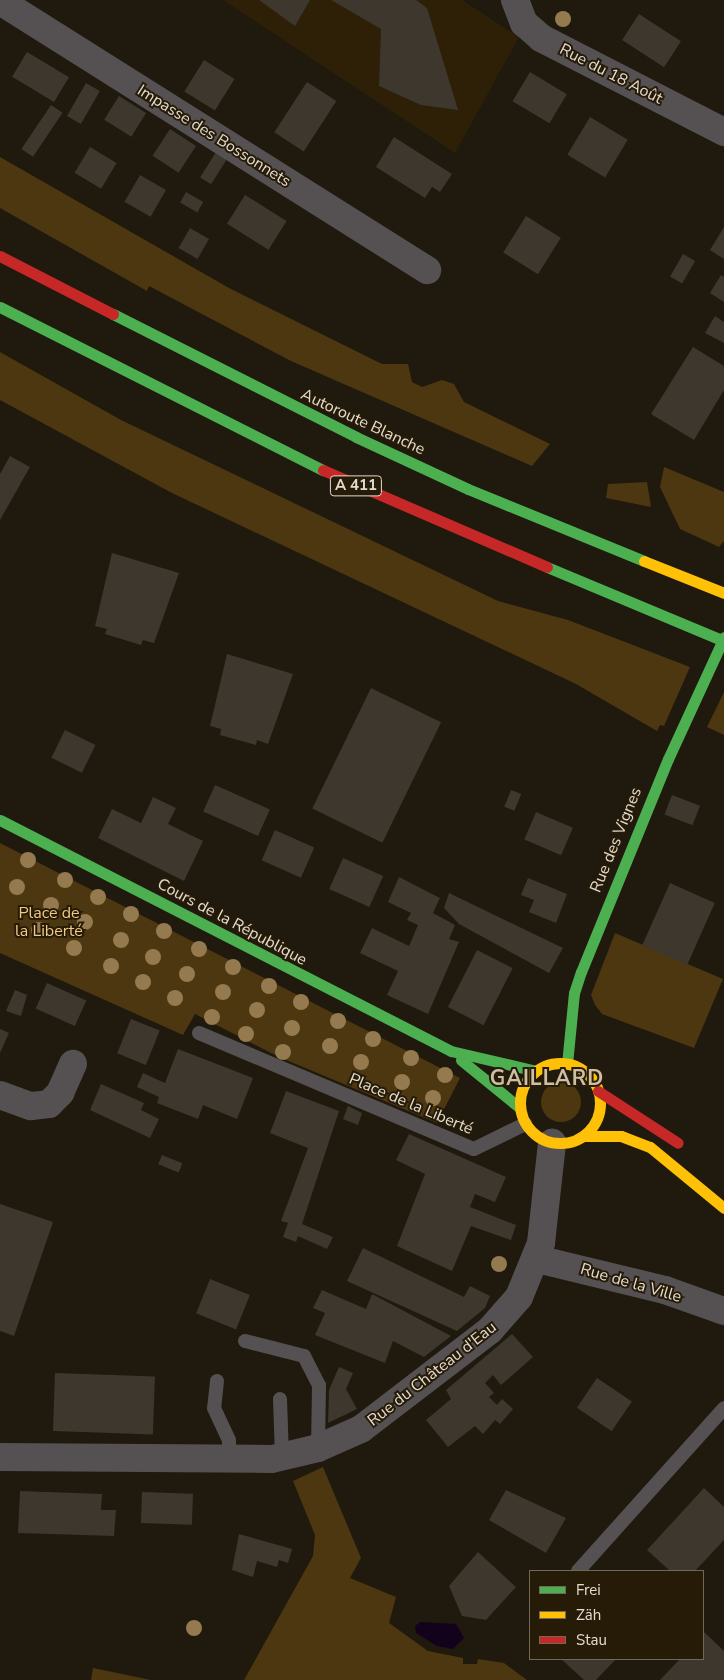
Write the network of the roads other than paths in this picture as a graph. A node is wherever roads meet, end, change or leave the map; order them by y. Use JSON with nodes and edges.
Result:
{"nodes":[{"id":1,"x":515,"y":0,"type":"edge"},
{"id":2,"x":0,"y":1,"type":"edge"},
{"id":3,"x":724,"y":132,"type":"edge"},
{"id":4,"x":0,"y":256,"type":"edge"},
{"id":5,"x":427,"y":270,"type":"dead end"},
{"id":6,"x":0,"y":307,"type":"edge"},
{"id":7,"x":724,"y":592,"type":"edge"},
{"id":8,"x":724,"y":639,"type":"edge"},
{"id":9,"x":0,"y":820,"type":"edge"},
{"id":10,"x":199,"y":1033,"type":"dead end"},
{"id":11,"x":450,"y":1051,"type":"junction"},
{"id":12,"x":73,"y":1064,"type":"dead end"},
{"id":13,"x":567,"y":1064,"type":"junction"},
{"id":14,"x":536,"y":1072,"type":"junction"},
{"id":15,"x":598,"y":1091,"type":"junction"},
{"id":16,"x":0,"y":1095,"type":"edge"},
{"id":17,"x":520,"y":1108,"type":"junction"},
{"id":18,"x":526,"y":1124,"type":"junction"},
{"id":19,"x":583,"y":1136,"type":"junction"},
{"id":20,"x":552,"y":1143,"type":"junction"},
{"id":21,"x":687,"y":1149,"type":"dead end"},
{"id":22,"x":724,"y":1208,"type":"edge"},
{"id":23,"x":537,"y":1259,"type":"junction"},
{"id":24,"x":724,"y":1311,"type":"edge"},
{"id":25,"x":245,"y":1341,"type":"dead end"},
{"id":26,"x":217,"y":1381,"type":"dead end"},
{"id":27,"x":280,"y":1400,"type":"dead end"},
{"id":28,"x":724,"y":1408,"type":"edge"},
{"id":29,"x":318,"y":1448,"type":"junction"},
{"id":30,"x":0,"y":1457,"type":"edge"},
{"id":31,"x":282,"y":1457,"type":"junction"},
{"id":32,"x":228,"y":1461,"type":"junction"},
{"id":33,"x":579,"y":1570,"type":"edge"}],
"edges":[{"from":1,"to":3,"type":"street","name":"Rue du 18 Août"},
{"from":2,"to":5,"type":"street","name":"Impasse des Bossonnets"},
{"from":4,"to":7,"type":"main road","name":"Autoroute Blanche","number":"A 411"},
{"from":6,"to":8,"type":"main road","number":"A 411"},
{"from":8,"to":13,"type":"main road","name":"Rue des Vignes"},
{"from":9,"to":11,"type":"main road","name":"Cours de la République"},
{"from":10,"to":18,"type":"lane","name":"Place de la Liberté"},
{"from":11,"to":14,"type":"main road","name":"Cours de la République"},
{"from":11,"to":17,"type":"main road","name":"Cours de la République"},
{"from":12,"to":16,"type":"street"},
{"from":13,"to":14,"type":"main road"},
{"from":13,"to":15,"type":"main road"},
{"from":14,"to":17,"type":"main road"},
{"from":15,"to":19,"type":"main road"},
{"from":15,"to":21,"type":"main road"},
{"from":17,"to":18,"type":"main road"},
{"from":18,"to":20,"type":"main road"},
{"from":19,"to":20,"type":"main road"},
{"from":19,"to":22,"type":"main road"},
{"from":20,"to":23,"type":"street","name":"Rue du Château d'Eau"},
{"from":23,"to":24,"type":"street","name":"Rue de la Ville"},
{"from":23,"to":29,"type":"street","name":"Rue du Château d'Eau"},
{"from":25,"to":29,"type":"lane"},
{"from":26,"to":32,"type":"lane"},
{"from":27,"to":31,"type":"lane"},
{"from":28,"to":33,"type":"lane"},
{"from":29,"to":31,"type":"street","name":"Rue du Château d'Eau"},
{"from":30,"to":32,"type":"street","name":"Rue du Château d'Eau"},
{"from":31,"to":32,"type":"street","name":"Rue du Château d'Eau"}]}
